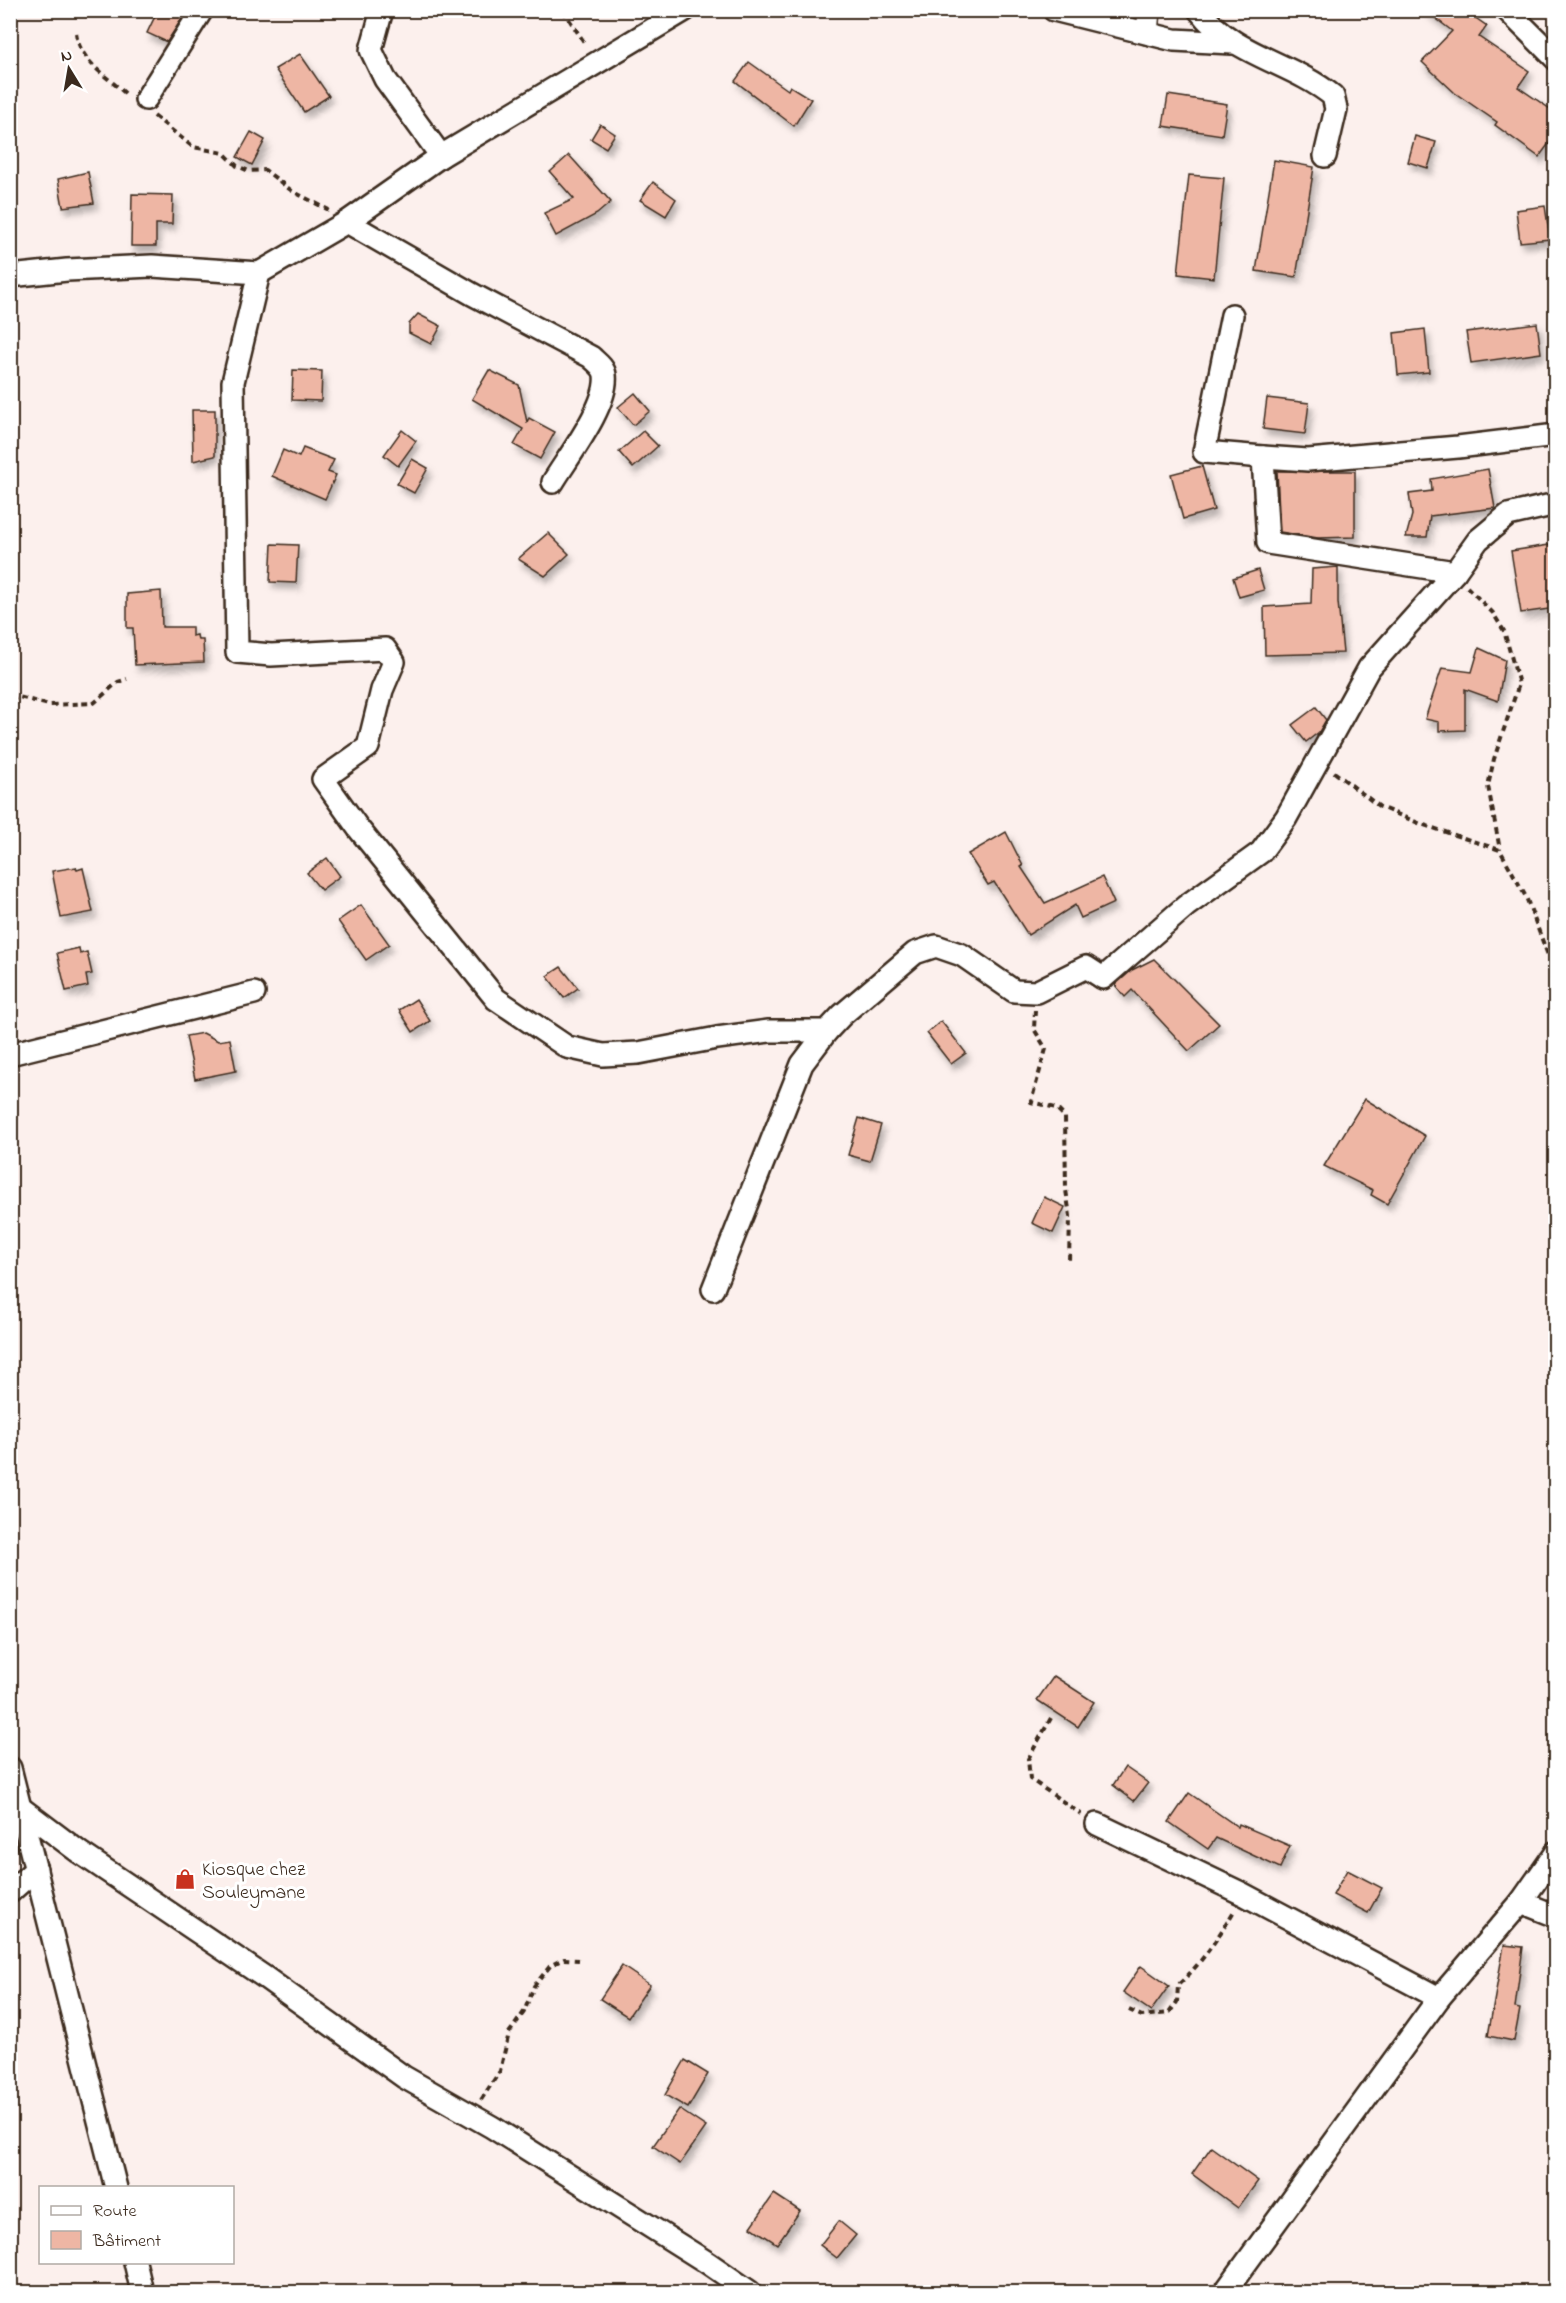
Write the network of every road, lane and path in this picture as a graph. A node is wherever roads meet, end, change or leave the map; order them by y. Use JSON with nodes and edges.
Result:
{"nodes":[{"id":1,"x":202,"y":10,"type":"edge"},
{"id":2,"x":382,"y":10,"type":"edge"},
{"id":3,"x":563,"y":10,"type":"edge"},
{"id":4,"x":685,"y":10,"type":"edge"},
{"id":5,"x":1054,"y":10,"type":"edge"},
{"id":6,"x":1149,"y":10,"type":"edge"},
{"id":7,"x":1199,"y":10,"type":"edge"},
{"id":8,"x":1507,"y":10,"type":"edge"},
{"id":9,"x":76,"y":33,"type":"dead end"},
{"id":10,"x":1147,"y":33,"type":"junction"},
{"id":11,"x":1232,"y":44,"type":"junction"},
{"id":12,"x":1556,"y":59,"type":"edge"},
{"id":13,"x":598,"y":63,"type":"junction"},
{"id":14,"x":142,"y":103,"type":"junction"},
{"id":15,"x":441,"y":156,"type":"junction"},
{"id":16,"x":1325,"y":156,"type":"dead end"},
{"id":17,"x":347,"y":222,"type":"junction"},
{"id":18,"x":259,"y":273,"type":"junction"},
{"id":19,"x":10,"y":276,"type":"edge"},
{"id":20,"x":1232,"y":315,"type":"dead end"},
{"id":21,"x":1556,"y":435,"type":"edge"},
{"id":22,"x":1263,"y":457,"type":"junction"},
{"id":23,"x":553,"y":482,"type":"dead end"},
{"id":24,"x":1556,"y":504,"type":"edge"},
{"id":25,"x":1455,"y":572,"type":"junction"},
{"id":26,"x":127,"y":679,"type":"dead end"},
{"id":27,"x":10,"y":699,"type":"edge"},
{"id":28,"x":1317,"y":758,"type":"junction"},
{"id":29,"x":1500,"y":850,"type":"junction"},
{"id":30,"x":1549,"y":958,"type":"dead end"},
{"id":31,"x":1036,"y":992,"type":"junction"},
{"id":32,"x":254,"y":993,"type":"dead end"},
{"id":33,"x":826,"y":1031,"type":"junction"},
{"id":34,"x":10,"y":1054,"type":"edge"},
{"id":35,"x":1069,"y":1262,"type":"dead end"},
{"id":36,"x":713,"y":1289,"type":"dead end"},
{"id":37,"x":1052,"y":1718,"type":"dead end"},
{"id":38,"x":10,"y":1768,"type":"edge"},
{"id":39,"x":15,"y":1804,"type":"edge"},
{"id":40,"x":1097,"y":1824,"type":"joint"},
{"id":41,"x":1556,"y":1852,"type":"edge"},
{"id":42,"x":36,"y":1869,"type":"junction"},
{"id":43,"x":10,"y":1892,"type":"edge"},
{"id":44,"x":1243,"y":1894,"type":"junction"},
{"id":45,"x":1521,"y":1902,"type":"junction"},
{"id":46,"x":1556,"y":1916,"type":"edge"},
{"id":47,"x":579,"y":1960,"type":"dead end"},
{"id":48,"x":1439,"y":1998,"type":"junction"},
{"id":49,"x":1129,"y":2010,"type":"dead end"},
{"id":50,"x":471,"y":2116,"type":"junction"},
{"id":51,"x":116,"y":2186,"type":"edge"},
{"id":52,"x":135,"y":2264,"type":"edge"},
{"id":53,"x":142,"y":2292,"type":"edge"},
{"id":54,"x":750,"y":2292,"type":"edge"},
{"id":55,"x":1225,"y":2292,"type":"edge"}],
"edges":[{"from":1,"to":14,"type":"street"},
{"from":2,"to":15,"type":"street"},
{"from":3,"to":13,"type":"path"},
{"from":4,"to":13,"type":"street"},
{"from":5,"to":10,"type":"street"},
{"from":6,"to":10,"type":"street"},
{"from":7,"to":11,"type":"street"},
{"from":8,"to":12,"type":"street"},
{"from":9,"to":14,"type":"path"},
{"from":10,"to":11,"type":"street"},
{"from":11,"to":16,"type":"street"},
{"from":13,"to":15,"type":"street"},
{"from":14,"to":17,"type":"path"},
{"from":15,"to":17,"type":"street"},
{"from":17,"to":18,"type":"street"},
{"from":17,"to":23,"type":"street"},
{"from":18,"to":19,"type":"street"},
{"from":18,"to":33,"type":"street"},
{"from":20,"to":22,"type":"street"},
{"from":21,"to":22,"type":"street"},
{"from":22,"to":25,"type":"street"},
{"from":24,"to":25,"type":"street"},
{"from":25,"to":28,"type":"street"},
{"from":25,"to":29,"type":"path"},
{"from":26,"to":27,"type":"path"},
{"from":28,"to":29,"type":"path"},
{"from":28,"to":31,"type":"street"},
{"from":29,"to":30,"type":"path"},
{"from":31,"to":33,"type":"street"},
{"from":31,"to":35,"type":"path"},
{"from":32,"to":34,"type":"street"},
{"from":33,"to":36,"type":"street"},
{"from":37,"to":40,"type":"path"},
{"from":38,"to":39,"type":"street"},
{"from":39,"to":42,"type":"street"},
{"from":39,"to":50,"type":"street"},
{"from":40,"to":44,"type":"street"},
{"from":41,"to":45,"type":"street"},
{"from":42,"to":43,"type":"street"},
{"from":42,"to":51,"type":"street"},
{"from":44,"to":48,"type":"street"},
{"from":44,"to":49,"type":"path"},
{"from":45,"to":46,"type":"street"},
{"from":45,"to":48,"type":"street"},
{"from":47,"to":50,"type":"path"},
{"from":48,"to":55,"type":"street"},
{"from":50,"to":54,"type":"street"},
{"from":52,"to":53,"type":"street"}]}
